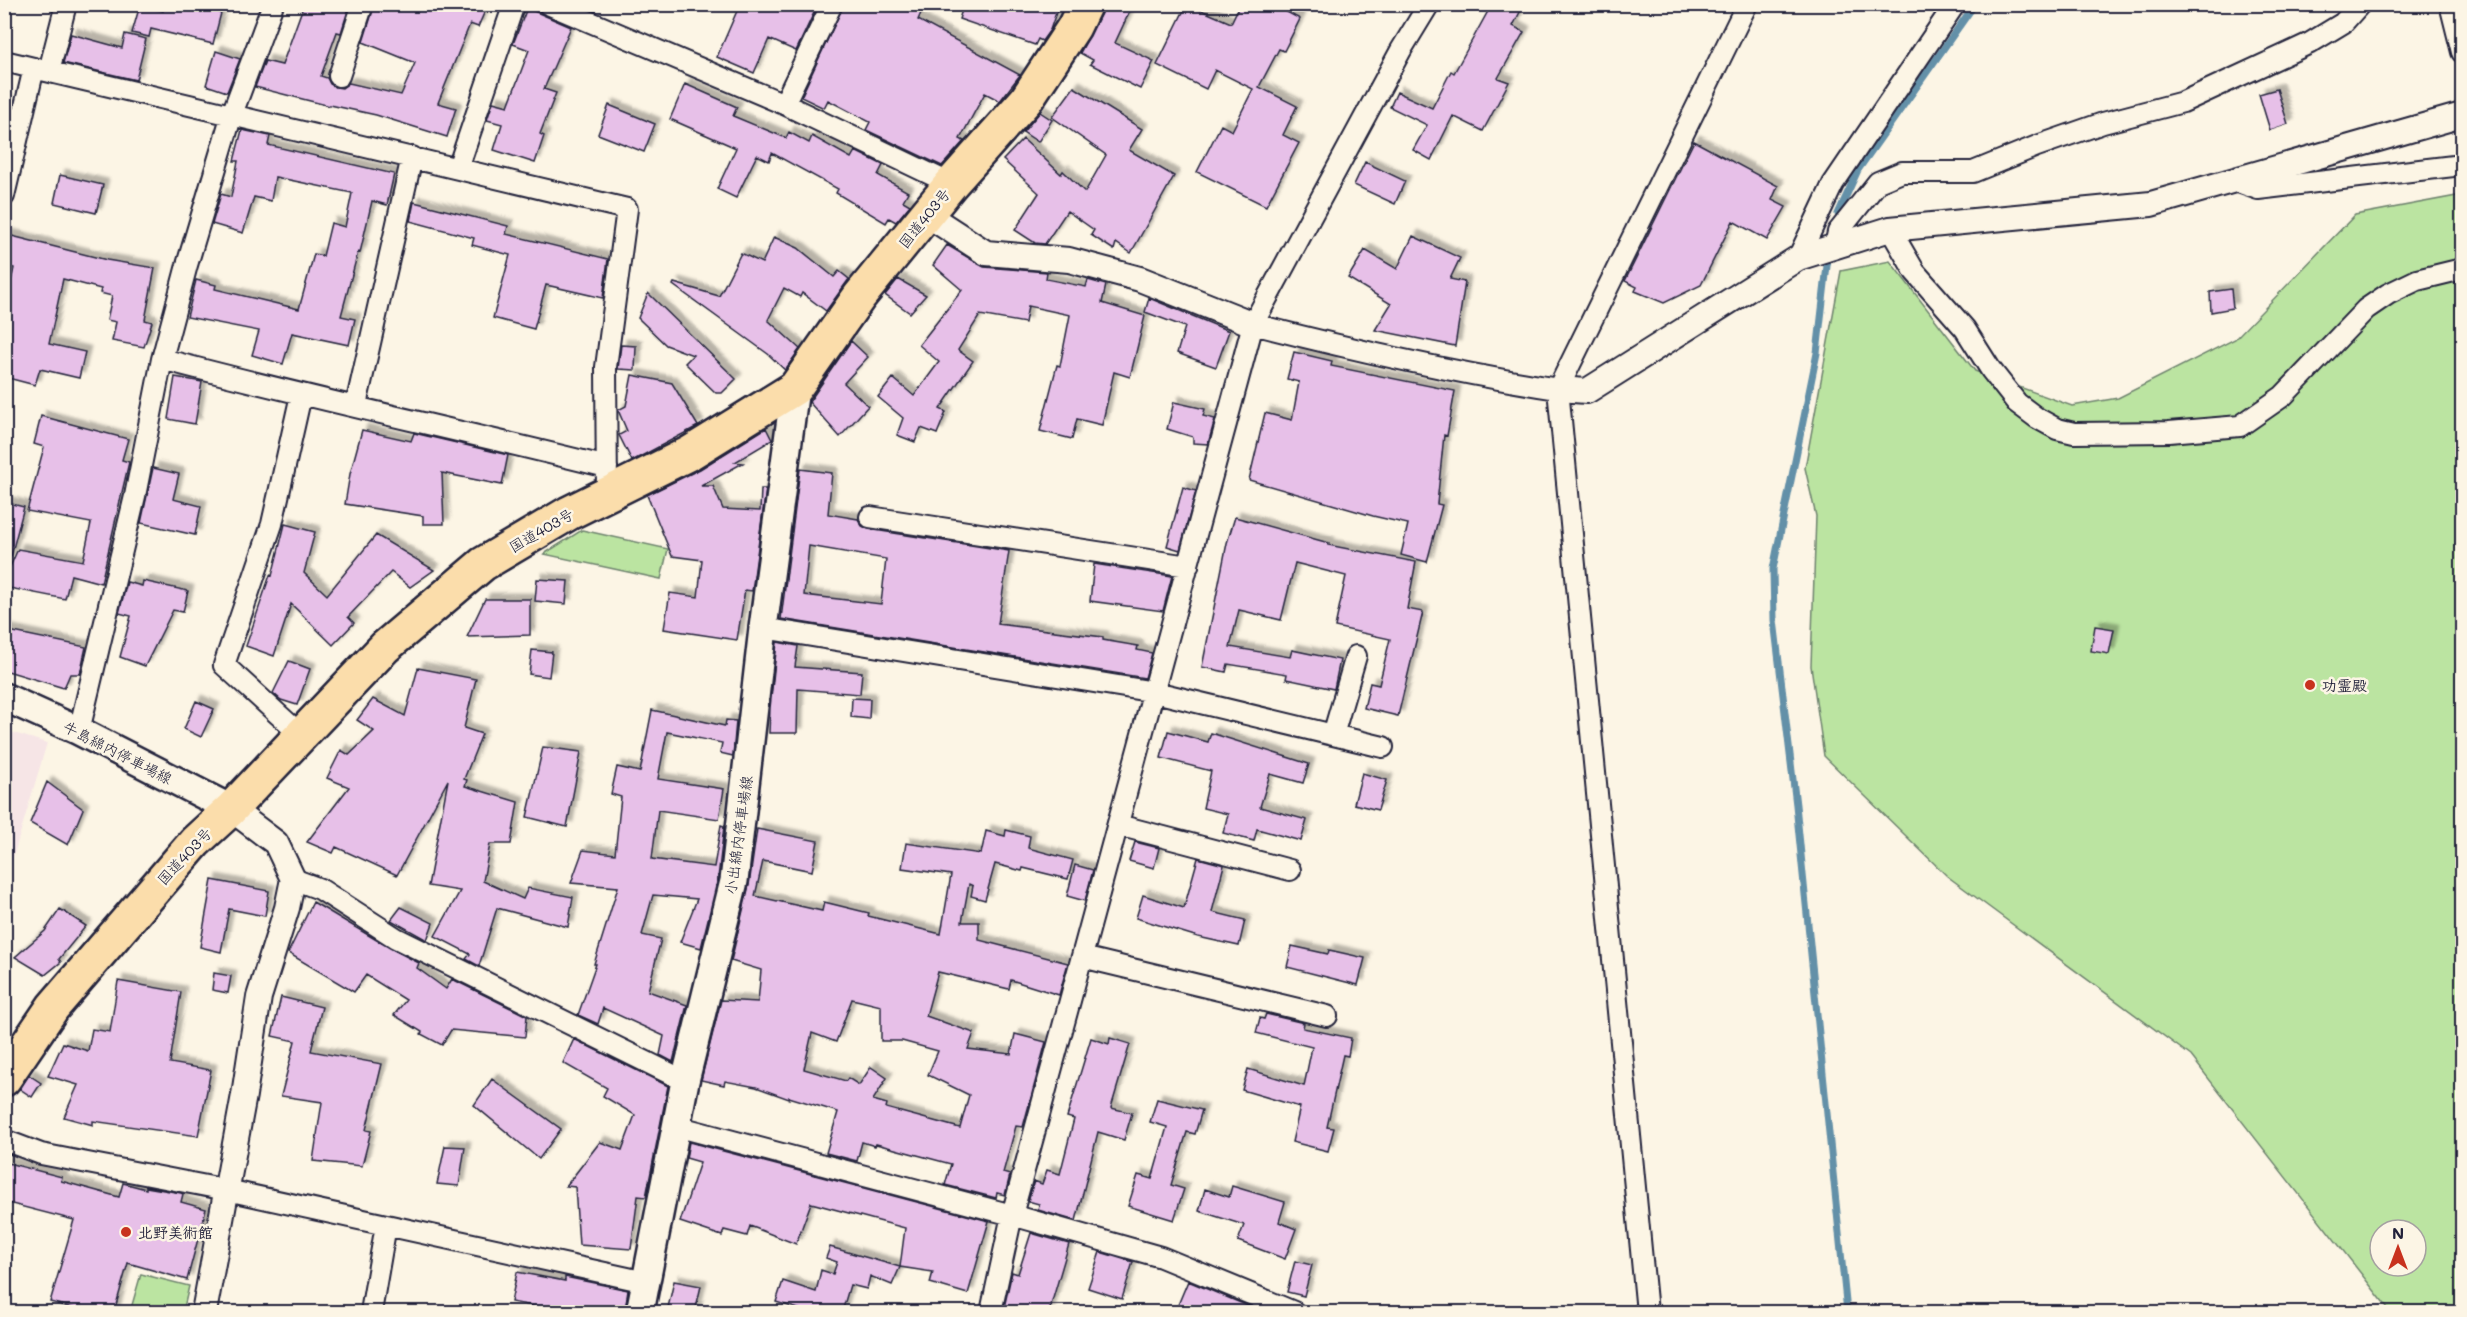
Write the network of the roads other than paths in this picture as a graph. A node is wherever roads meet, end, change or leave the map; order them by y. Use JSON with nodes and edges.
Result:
{"nodes":[{"id":1,"x":66,"y":4,"type":"edge"},
{"id":2,"x":273,"y":4,"type":"edge"},
{"id":3,"x":363,"y":4,"type":"edge"},
{"id":4,"x":514,"y":4,"type":"edge"},
{"id":5,"x":548,"y":4,"type":"edge"},
{"id":6,"x":832,"y":4,"type":"edge"},
{"id":7,"x":1085,"y":4,"type":"edge"},
{"id":8,"x":1429,"y":4,"type":"edge"},
{"id":9,"x":1747,"y":4,"type":"edge"},
{"id":10,"x":1955,"y":4,"type":"edge"},
{"id":11,"x":2360,"y":4,"type":"edge"},
{"id":12,"x":2450,"y":4,"type":"edge"},
{"id":13,"x":2463,"y":52,"type":"edge"},
{"id":14,"x":4,"y":61,"type":"edge"},
{"id":15,"x":41,"y":69,"type":"junction"},
{"id":16,"x":339,"y":76,"type":"dead end"},
{"id":17,"x":784,"y":104,"type":"junction"},
{"id":18,"x":232,"y":114,"type":"junction"},
{"id":19,"x":2463,"y":115,"type":"edge"},
{"id":20,"x":412,"y":157,"type":"junction"},
{"id":21,"x":2463,"y":165,"type":"edge"},
{"id":22,"x":459,"y":168,"type":"junction"},
{"id":23,"x":2235,"y":181,"type":"junction"},
{"id":24,"x":951,"y":184,"type":"junction"},
{"id":25,"x":4,"y":196,"type":"edge"},
{"id":26,"x":926,"y":214,"type":"junction"},
{"id":27,"x":1890,"y":229,"type":"junction"},
{"id":28,"x":1834,"y":246,"type":"junction"},
{"id":29,"x":1798,"y":258,"type":"junction"},
{"id":30,"x":2463,"y":269,"type":"edge"},
{"id":31,"x":1253,"y":324,"type":"junction"},
{"id":32,"x":162,"y":359,"type":"junction"},
{"id":33,"x":795,"y":388,"type":"junction"},
{"id":34,"x":1558,"y":389,"type":"junction"},
{"id":35,"x":301,"y":395,"type":"junction"},
{"id":36,"x":356,"y":405,"type":"junction"},
{"id":37,"x":607,"y":481,"type":"junction"},
{"id":38,"x":870,"y":517,"type":"dead end"},
{"id":39,"x":1188,"y":566,"type":"junction"},
{"id":40,"x":763,"y":628,"type":"junction"},
{"id":41,"x":1356,"y":656,"type":"dead end"},
{"id":42,"x":1155,"y":692,"type":"junction"},
{"id":43,"x":4,"y":697,"type":"edge"},
{"id":44,"x":79,"y":731,"type":"junction"},
{"id":45,"x":1333,"y":735,"type":"junction"},
{"id":46,"x":302,"y":736,"type":"junction"},
{"id":47,"x":1383,"y":747,"type":"dead end"},
{"id":48,"x":231,"y":809,"type":"junction"},
{"id":49,"x":1118,"y":825,"type":"junction"},
{"id":50,"x":1290,"y":870,"type":"dead end"},
{"id":51,"x":293,"y":879,"type":"junction"},
{"id":52,"x":1082,"y":957,"type":"junction"},
{"id":53,"x":1327,"y":1016,"type":"dead end"},
{"id":54,"x":6,"y":1073,"type":"edge"},
{"id":55,"x":686,"y":1081,"type":"junction"},
{"id":56,"x":676,"y":1126,"type":"junction"},
{"id":57,"x":4,"y":1140,"type":"edge"},
{"id":58,"x":227,"y":1190,"type":"junction"},
{"id":59,"x":1012,"y":1215,"type":"junction"},
{"id":60,"x":386,"y":1225,"type":"junction"},
{"id":61,"x":646,"y":1282,"type":"junction"},
{"id":62,"x":204,"y":1312,"type":"edge"},
{"id":63,"x":371,"y":1312,"type":"edge"},
{"id":64,"x":640,"y":1312,"type":"edge"},
{"id":65,"x":992,"y":1312,"type":"edge"},
{"id":66,"x":1294,"y":1312,"type":"edge"},
{"id":67,"x":1647,"y":1312,"type":"edge"}],
"edges":[{"from":1,"to":15,"type":"street"},
{"from":2,"to":18,"type":"street"},
{"from":3,"to":16,"type":"street"},
{"from":4,"to":22,"type":"street"},
{"from":5,"to":17,"type":"street"},
{"from":6,"to":17,"type":"street"},
{"from":7,"to":24,"type":"highway","name":"国道403号"},
{"from":8,"to":31,"type":"street"},
{"from":9,"to":34,"type":"street"},
{"from":10,"to":29,"type":"street"},
{"from":11,"to":28,"type":"street"},
{"from":12,"to":13,"type":"street"},
{"from":14,"to":15,"type":"street"},
{"from":15,"to":18,"type":"street"},
{"from":15,"to":25,"type":"street"},
{"from":17,"to":24,"type":"street"},
{"from":18,"to":20,"type":"street"},
{"from":18,"to":32,"type":"street"},
{"from":19,"to":23,"type":"street"},
{"from":20,"to":22,"type":"street"},
{"from":20,"to":36,"type":"street"},
{"from":21,"to":23,"type":"street"},
{"from":22,"to":37,"type":"street"},
{"from":23,"to":27,"type":"street"},
{"from":24,"to":26,"type":"highway","name":"国道403号"},
{"from":26,"to":31,"type":"street"},
{"from":26,"to":33,"type":"highway","name":"国道403号"},
{"from":27,"to":28,"type":"street"},
{"from":27,"to":30,"type":"street"},
{"from":28,"to":29,"type":"street"},
{"from":29,"to":34,"type":"street"},
{"from":31,"to":34,"type":"street"},
{"from":31,"to":39,"type":"street"},
{"from":32,"to":35,"type":"street"},
{"from":32,"to":44,"type":"street"},
{"from":33,"to":37,"type":"highway","name":"国道403号"},
{"from":33,"to":40,"type":"main road","name":"小出綿内停車場線"},
{"from":34,"to":67,"type":"street"},
{"from":35,"to":36,"type":"street"},
{"from":35,"to":46,"type":"street"},
{"from":36,"to":37,"type":"street"},
{"from":37,"to":46,"type":"highway","name":"国道403号"},
{"from":38,"to":39,"type":"street"},
{"from":39,"to":42,"type":"street"},
{"from":40,"to":42,"type":"street"},
{"from":40,"to":55,"type":"main road","name":"小出綿内停車場線"},
{"from":41,"to":45,"type":"street"},
{"from":42,"to":45,"type":"street"},
{"from":42,"to":49,"type":"street"},
{"from":43,"to":44,"type":"main road","name":"牛島綿内停車場線"},
{"from":44,"to":48,"type":"main road","name":"牛島綿内停車場線"},
{"from":45,"to":47,"type":"street"},
{"from":46,"to":48,"type":"highway","name":"国道403号"},
{"from":48,"to":51,"type":"street"},
{"from":48,"to":54,"type":"highway","name":"国道403号"},
{"from":49,"to":50,"type":"street"},
{"from":49,"to":52,"type":"street"},
{"from":51,"to":55,"type":"street"},
{"from":51,"to":58,"type":"street"},
{"from":52,"to":53,"type":"street"},
{"from":52,"to":59,"type":"street"},
{"from":55,"to":56,"type":"main road","name":"小出綿内停車場線"},
{"from":56,"to":59,"type":"street"},
{"from":56,"to":61,"type":"main road","name":"小出綿内停車場線"},
{"from":57,"to":58,"type":"street"},
{"from":58,"to":60,"type":"street"},
{"from":58,"to":62,"type":"street"},
{"from":59,"to":65,"type":"street"},
{"from":59,"to":66,"type":"street"},
{"from":60,"to":61,"type":"street"},
{"from":60,"to":63,"type":"street"},
{"from":61,"to":64,"type":"main road","name":"小出綿内停車場線"}]}
